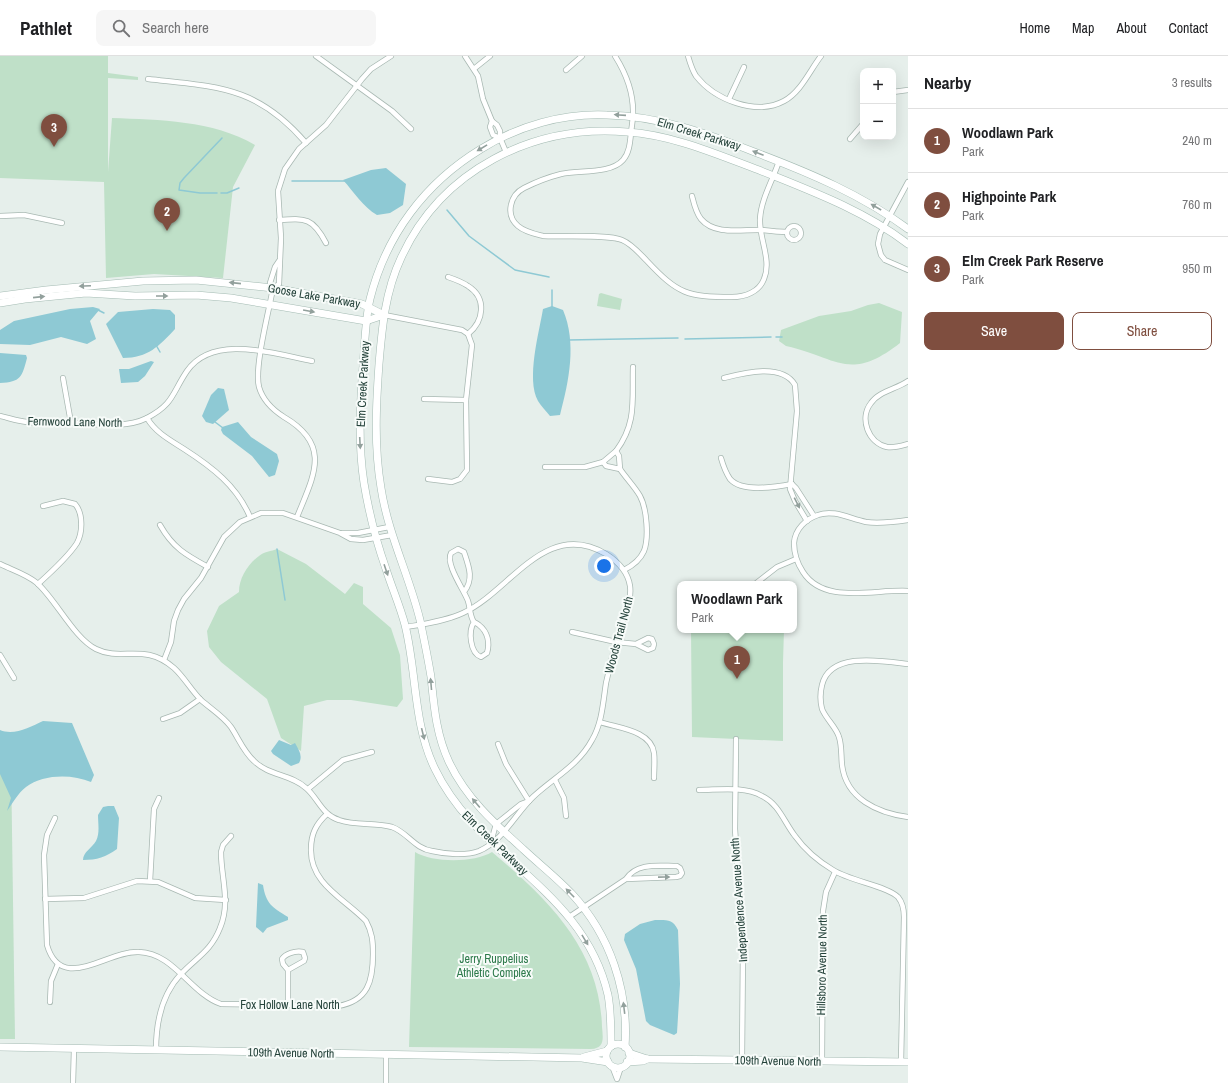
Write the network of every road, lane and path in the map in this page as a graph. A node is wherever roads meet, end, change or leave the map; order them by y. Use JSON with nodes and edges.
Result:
{"nodes":[{"id":1,"x":316,"y":56,"type":"edge"},
{"id":2,"x":391,"y":56,"type":"edge"},
{"id":3,"x":465,"y":56,"type":"edge"},
{"id":4,"x":490,"y":56,"type":"edge"},
{"id":5,"x":582,"y":56,"type":"edge"},
{"id":6,"x":615,"y":56,"type":"edge"},
{"id":7,"x":688,"y":56,"type":"edge"},
{"id":8,"x":821,"y":56,"type":"edge"},
{"id":9,"x":744,"y":67,"type":"dead end"},
{"id":10,"x":475,"y":68,"type":"junction"},
{"id":11,"x":566,"y":70,"type":"dead end"},
{"id":12,"x":148,"y":79,"type":"dead end"},
{"id":13,"x":356,"y":86,"type":"junction"},
{"id":14,"x":908,"y":90,"type":"edge"},
{"id":15,"x":896,"y":92,"type":"edge"},
{"id":16,"x":729,"y":99,"type":"junction"},
{"id":17,"x":633,"y":116,"type":"junction"},
{"id":18,"x":492,"y":121,"type":"junction"},
{"id":19,"x":860,"y":127,"type":"edge"},
{"id":20,"x":411,"y":129,"type":"dead end"},
{"id":21,"x":631,"y":132,"type":"junction"},
{"id":22,"x":500,"y":138,"type":"junction"},
{"id":23,"x":850,"y":139,"type":"dead end"},
{"id":24,"x":306,"y":143,"type":"junction"},
{"id":25,"x":506,"y":152,"type":"junction"},
{"id":26,"x":779,"y":161,"type":"junction"},
{"id":27,"x":774,"y":176,"type":"junction"},
{"id":28,"x":908,"y":182,"type":"edge"},
{"id":29,"x":692,"y":196,"type":"dead end"},
{"id":30,"x":0,"y":216,"type":"edge"},
{"id":31,"x":890,"y":216,"type":"junction"},
{"id":32,"x":279,"y":220,"type":"junction"},
{"id":33,"x":62,"y":222,"type":"dead end"},
{"id":34,"x":884,"y":227,"type":"junction"},
{"id":35,"x":908,"y":229,"type":"edge"},
{"id":36,"x":761,"y":230,"type":"junction"},
{"id":37,"x":787,"y":232,"type":"dead end"},
{"id":38,"x":326,"y":243,"type":"dead end"},
{"id":39,"x":908,"y":244,"type":"edge"},
{"id":40,"x":279,"y":261,"type":"junction"},
{"id":41,"x":908,"y":270,"type":"edge"},
{"id":42,"x":448,"y":277,"type":"dead end"},
{"id":43,"x":273,"y":288,"type":"junction"},
{"id":44,"x":0,"y":296,"type":"edge"},
{"id":45,"x":0,"y":303,"type":"edge"},
{"id":46,"x":270,"y":304,"type":"junction"},
{"id":47,"x":369,"y":306,"type":"junction"},
{"id":48,"x":384,"y":315,"type":"junction"},
{"id":49,"x":366,"y":321,"type":"junction"},
{"id":50,"x":468,"y":334,"type":"junction"},
{"id":51,"x":262,"y":352,"type":"junction"},
{"id":52,"x":312,"y":361,"type":"dead end"},
{"id":53,"x":633,"y":367,"type":"dead end"},
{"id":54,"x":63,"y":378,"type":"dead end"},
{"id":55,"x":724,"y":378,"type":"dead end"},
{"id":56,"x":908,"y":381,"type":"edge"},
{"id":57,"x":424,"y":399,"type":"dead end"},
{"id":58,"x":466,"y":400,"type":"junction"},
{"id":59,"x":0,"y":416,"type":"edge"},
{"id":60,"x":147,"y":418,"type":"junction"},
{"id":61,"x":71,"y":423,"type":"junction"},
{"id":62,"x":908,"y":444,"type":"edge"},
{"id":63,"x":616,"y":452,"type":"junction"},
{"id":64,"x":720,"y":458,"type":"dead end"},
{"id":65,"x":603,"y":462,"type":"junction"},
{"id":66,"x":545,"y":467,"type":"dead end"},
{"id":67,"x":620,"y":469,"type":"junction"},
{"id":68,"x":428,"y":479,"type":"dead end"},
{"id":69,"x":792,"y":484,"type":"junction"},
{"id":70,"x":43,"y":506,"type":"dead end"},
{"id":71,"x":814,"y":516,"type":"junction"},
{"id":72,"x":250,"y":517,"type":"junction"},
{"id":73,"x":297,"y":517,"type":"junction"},
{"id":74,"x":908,"y":520,"type":"edge"},
{"id":75,"x":807,"y":521,"type":"junction"},
{"id":76,"x":160,"y":524,"type":"dead end"},
{"id":77,"x":389,"y":527,"type":"junction"},
{"id":78,"x":340,"y":533,"type":"junction"},
{"id":79,"x":375,"y":534,"type":"junction"},
{"id":80,"x":392,"y":535,"type":"junction"},
{"id":81,"x":796,"y":559,"type":"junction"},
{"id":82,"x":0,"y":564,"type":"edge"},
{"id":83,"x":208,"y":567,"type":"junction"},
{"id":84,"x":624,"y":570,"type":"junction"},
{"id":85,"x":759,"y":581,"type":"edge"},
{"id":86,"x":38,"y":584,"type":"junction"},
{"id":87,"x":908,"y":591,"type":"edge"},
{"id":88,"x":464,"y":592,"type":"junction"},
{"id":89,"x":470,"y":609,"type":"junction"},
{"id":90,"x":474,"y":622,"type":"junction"},
{"id":91,"x":421,"y":624,"type":"junction"},
{"id":92,"x":406,"y":627,"type":"junction"},
{"id":93,"x":572,"y":632,"type":"dead end"},
{"id":94,"x":616,"y":642,"type":"junction"},
{"id":95,"x":636,"y":644,"type":"dead end"},
{"id":96,"x":0,"y":655,"type":"edge"},
{"id":97,"x":164,"y":660,"type":"junction"},
{"id":98,"x":908,"y":664,"type":"edge"},
{"id":99,"x":14,"y":678,"type":"dead end"},
{"id":100,"x":200,"y":699,"type":"junction"},
{"id":101,"x":163,"y":719,"type":"dead end"},
{"id":102,"x":600,"y":722,"type":"junction"},
{"id":103,"x":736,"y":739,"type":"dead end"},
{"id":104,"x":498,"y":744,"type":"dead end"},
{"id":105,"x":372,"y":752,"type":"dead end"},
{"id":106,"x":654,"y":778,"type":"dead end"},
{"id":107,"x":555,"y":780,"type":"junction"},
{"id":108,"x":308,"y":789,"type":"junction"},
{"id":109,"x":699,"y":790,"type":"dead end"},
{"id":110,"x":734,"y":790,"type":"junction"},
{"id":111,"x":159,"y":798,"type":"dead end"},
{"id":112,"x":529,"y":801,"type":"junction"},
{"id":113,"x":327,"y":814,"type":"junction"},
{"id":114,"x":566,"y":816,"type":"dead end"},
{"id":115,"x":908,"y":817,"type":"edge"},
{"id":116,"x":55,"y":818,"type":"dead end"},
{"id":117,"x":496,"y":824,"type":"junction"},
{"id":118,"x":504,"y":832,"type":"junction"},
{"id":119,"x":231,"y":836,"type":"dead end"},
{"id":120,"x":491,"y":842,"type":"junction"},
{"id":121,"x":836,"y":872,"type":"junction"},
{"id":122,"x":626,"y":879,"type":"junction"},
{"id":123,"x":150,"y":881,"type":"junction"},
{"id":124,"x":45,"y":899,"type":"junction"},
{"id":125,"x":226,"y":900,"type":"junction"},
{"id":126,"x":582,"y":907,"type":"junction"},
{"id":127,"x":569,"y":917,"type":"junction"},
{"id":128,"x":58,"y":964,"type":"junction"},
{"id":129,"x":288,"y":970,"type":"junction"},
{"id":130,"x":180,"y":974,"type":"junction"},
{"id":131,"x":50,"y":1002,"type":"dead end"},
{"id":132,"x":288,"y":1005,"type":"junction"},
{"id":133,"x":0,"y":1047,"type":"edge"},
{"id":134,"x":74,"y":1049,"type":"junction"},
{"id":135,"x":609,"y":1049,"type":"junction"},
{"id":136,"x":156,"y":1050,"type":"junction"},
{"id":137,"x":627,"y":1050,"type":"junction"},
{"id":138,"x":386,"y":1055,"type":"junction"},
{"id":139,"x":582,"y":1058,"type":"junction"},
{"id":140,"x":647,"y":1059,"type":"junction"},
{"id":141,"x":742,"y":1060,"type":"junction"},
{"id":142,"x":822,"y":1061,"type":"junction"},
{"id":143,"x":627,"y":1062,"type":"junction"},
{"id":144,"x":905,"y":1062,"type":"edge"},
{"id":145,"x":610,"y":1064,"type":"junction"},
{"id":146,"x":621,"y":1067,"type":"junction"},
{"id":147,"x":617,"y":1081,"type":"edge"},
{"id":148,"x":73,"y":1083,"type":"edge"},
{"id":149,"x":386,"y":1083,"type":"edge"}],
"edges":[{"from":1,"to":13,"type":"street"},
{"from":2,"to":13,"type":"street"},
{"from":3,"to":10,"type":"street"},
{"from":4,"to":10,"type":"street"},
{"from":5,"to":11,"type":"street"},
{"from":6,"to":17,"type":"street"},
{"from":7,"to":16,"type":"street"},
{"from":8,"to":16,"type":"street"},
{"from":9,"to":16,"type":"street"},
{"from":10,"to":18,"type":"street"},
{"from":12,"to":24,"type":"street"},
{"from":13,"to":20,"type":"street"},
{"from":13,"to":24,"type":"street"},
{"from":14,"to":15,"type":"street"},
{"from":17,"to":21,"type":"street"},
{"from":17,"to":22,"type":"street","name":"Elm Creek Parkway","one_way":true},
{"from":26,"to":17,"type":"street","name":"Elm Creek Parkway","one_way":true},
{"from":18,"to":22,"type":"street"},
{"from":18,"to":22,"type":"street"},
{"from":19,"to":23,"type":"street"},
{"from":21,"to":25,"type":"street","name":"Elm Creek Parkway"},
{"from":21,"to":27,"type":"street","name":"Elm Creek Parkway"},
{"from":21,"to":36,"type":"street"},
{"from":22,"to":25,"type":"street"},
{"from":22,"to":47,"type":"street","name":"Elm Creek Parkway","one_way":true},
{"from":24,"to":32,"type":"street"},
{"from":25,"to":48,"type":"street","name":"Elm Creek Parkway"},
{"from":26,"to":27,"type":"street"},
{"from":31,"to":26,"type":"street","name":"Elm Creek Parkway","one_way":true},
{"from":27,"to":34,"type":"street","name":"Elm Creek Parkway"},
{"from":27,"to":36,"type":"street"},
{"from":28,"to":31,"type":"street"},
{"from":29,"to":36,"type":"street"},
{"from":30,"to":33,"type":"street"},
{"from":31,"to":34,"type":"street"},
{"from":31,"to":35,"type":"street","name":"Elm Creek Parkway"},
{"from":32,"to":38,"type":"street"},
{"from":32,"to":40,"type":"street"},
{"from":34,"to":39,"type":"street","name":"Elm Creek Parkway"},
{"from":34,"to":41,"type":"street"},
{"from":36,"to":37,"type":"street"},
{"from":40,"to":43,"type":"street"},
{"from":40,"to":43,"type":"street"},
{"from":42,"to":50,"type":"street"},
{"from":43,"to":44,"type":"street","name":"Goose Lake Parkway","one_way":true},
{"from":43,"to":46,"type":"street"},
{"from":43,"to":47,"type":"street","name":"Goose Lake Parkway"},
{"from":45,"to":46,"type":"street","name":"Goose Lake Parkway","one_way":true},
{"from":46,"to":49,"type":"street","name":"Goose Lake Parkway","one_way":true},
{"from":46,"to":51,"type":"street"},
{"from":47,"to":48,"type":"street","name":"Goose Lake Parkway"},
{"from":47,"to":49,"type":"street","name":"Elm Creek Parkway"},
{"from":48,"to":49,"type":"street","name":"Goose Lake Parkway"},
{"from":48,"to":50,"type":"street"},
{"from":48,"to":77,"type":"street","name":"Elm Creek Parkway"},
{"from":49,"to":79,"type":"street","name":"Elm Creek Parkway","one_way":true},
{"from":50,"to":58,"type":"street"},
{"from":51,"to":52,"type":"street","name":"Fernwood Lane North"},
{"from":51,"to":60,"type":"street","name":"Fernwood Lane North"},
{"from":51,"to":73,"type":"street"},
{"from":53,"to":63,"type":"street"},
{"from":54,"to":61,"type":"street"},
{"from":55,"to":69,"type":"street"},
{"from":56,"to":62,"type":"street"},
{"from":57,"to":58,"type":"street"},
{"from":58,"to":68,"type":"street"},
{"from":59,"to":61,"type":"street","name":"Fernwood Lane North"},
{"from":60,"to":61,"type":"street","name":"Fernwood Lane North"},
{"from":60,"to":72,"type":"street"},
{"from":63,"to":65,"type":"street"},
{"from":63,"to":67,"type":"street"},
{"from":64,"to":69,"type":"street"},
{"from":65,"to":66,"type":"street"},
{"from":65,"to":67,"type":"street"},
{"from":67,"to":84,"type":"street"},
{"from":69,"to":71,"type":"street"},
{"from":69,"to":75,"type":"street","one_way":true},
{"from":70,"to":86,"type":"street"},
{"from":71,"to":74,"type":"street"},
{"from":71,"to":75,"type":"street"},
{"from":72,"to":73,"type":"street"},
{"from":72,"to":83,"type":"street"},
{"from":73,"to":78,"type":"street"},
{"from":75,"to":81,"type":"street"},
{"from":76,"to":83,"type":"street"},
{"from":77,"to":79,"type":"street"},
{"from":77,"to":80,"type":"street","name":"Elm Creek Parkway"},
{"from":78,"to":79,"type":"street"},
{"from":78,"to":79,"type":"street"},
{"from":79,"to":80,"type":"street"},
{"from":79,"to":92,"type":"street","name":"Elm Creek Parkway","one_way":true},
{"from":80,"to":91,"type":"street","name":"Elm Creek Parkway"},
{"from":81,"to":85,"type":"street"},
{"from":81,"to":87,"type":"street"},
{"from":82,"to":86,"type":"street"},
{"from":83,"to":97,"type":"street"},
{"from":84,"to":89,"type":"street"},
{"from":84,"to":94,"type":"street","name":"Woods Trail North"},
{"from":86,"to":97,"type":"street"},
{"from":88,"to":88,"type":"street"},
{"from":88,"to":89,"type":"street"},
{"from":89,"to":90,"type":"street"},
{"from":89,"to":91,"type":"street"},
{"from":90,"to":90,"type":"street"},
{"from":91,"to":92,"type":"street"},
{"from":117,"to":91,"type":"street","name":"Elm Creek Parkway","one_way":true},
{"from":92,"to":120,"type":"street","name":"Elm Creek Parkway","one_way":true},
{"from":93,"to":94,"type":"street"},
{"from":94,"to":95,"type":"street"},
{"from":94,"to":102,"type":"street","name":"Woods Trail North"},
{"from":96,"to":99,"type":"street"},
{"from":97,"to":100,"type":"street"},
{"from":98,"to":115,"type":"street"},
{"from":100,"to":101,"type":"street"},
{"from":100,"to":108,"type":"street"},
{"from":102,"to":106,"type":"street"},
{"from":102,"to":107,"type":"street","name":"Woods Trail North"},
{"from":103,"to":110,"type":"street","name":"Independence Avenue North"},
{"from":104,"to":112,"type":"street"},
{"from":105,"to":108,"type":"street"},
{"from":107,"to":112,"type":"street","name":"Woods Trail North"},
{"from":107,"to":114,"type":"street"},
{"from":108,"to":113,"type":"street"},
{"from":109,"to":110,"type":"street"},
{"from":110,"to":121,"type":"street"},
{"from":110,"to":141,"type":"street","name":"Independence Avenue North"},
{"from":111,"to":123,"type":"street"},
{"from":112,"to":117,"type":"street","name":"Woods Trail North"},
{"from":112,"to":118,"type":"street","name":"Woods Trail North"},
{"from":113,"to":120,"type":"street","name":"Woods Trail North"},
{"from":113,"to":132,"type":"street","name":"Fox Hollow Lane North"},
{"from":116,"to":124,"type":"street"},
{"from":117,"to":118,"type":"street","name":"Elm Creek Parkway"},
{"from":117,"to":120,"type":"street"},
{"from":118,"to":120,"type":"street","name":"Woods Trail North"},
{"from":126,"to":118,"type":"street","name":"Elm Creek Parkway","one_way":true},
{"from":119,"to":125,"type":"street"},
{"from":120,"to":127,"type":"street","name":"Elm Creek Parkway"},
{"from":121,"to":142,"type":"street","name":"Hillsboro Avenue North"},
{"from":121,"to":144,"type":"street"},
{"from":122,"to":122,"type":"street","one_way":true},
{"from":122,"to":126,"type":"street"},
{"from":123,"to":124,"type":"street"},
{"from":123,"to":125,"type":"street"},
{"from":124,"to":128,"type":"street"},
{"from":125,"to":130,"type":"street"},
{"from":126,"to":127,"type":"street"},
{"from":137,"to":126,"type":"street","name":"Elm Creek Parkway","one_way":true},
{"from":127,"to":135,"type":"street","name":"Elm Creek Parkway","one_way":true},
{"from":128,"to":130,"type":"street","name":"Fox Hollow Lane North"},
{"from":128,"to":131,"type":"street"},
{"from":129,"to":129,"type":"street"},
{"from":129,"to":132,"type":"street"},
{"from":130,"to":132,"type":"street","name":"Fox Hollow Lane North"},
{"from":130,"to":136,"type":"street"},
{"from":133,"to":134,"type":"street","name":"109th Avenue North"},
{"from":134,"to":136,"type":"street","name":"109th Avenue North"},
{"from":134,"to":148,"type":"street"},
{"from":135,"to":137,"type":"street"},
{"from":135,"to":139,"type":"street","name":"109th Avenue North"},
{"from":135,"to":145,"type":"street"},
{"from":136,"to":138,"type":"street","name":"109th Avenue North"},
{"from":137,"to":140,"type":"street","name":"109th Avenue North"},
{"from":137,"to":143,"type":"street"},
{"from":138,"to":139,"type":"street","name":"109th Avenue North"},
{"from":138,"to":149,"type":"street"},
{"from":139,"to":145,"type":"street","name":"109th Avenue North"},
{"from":140,"to":141,"type":"street","name":"109th Avenue North"},
{"from":140,"to":143,"type":"street","name":"109th Avenue North"},
{"from":141,"to":142,"type":"street","name":"109th Avenue North"},
{"from":142,"to":144,"type":"street","name":"109th Avenue North"},
{"from":143,"to":146,"type":"street"},
{"from":145,"to":146,"type":"street"},
{"from":145,"to":147,"type":"street"},
{"from":146,"to":147,"type":"street"}]}
